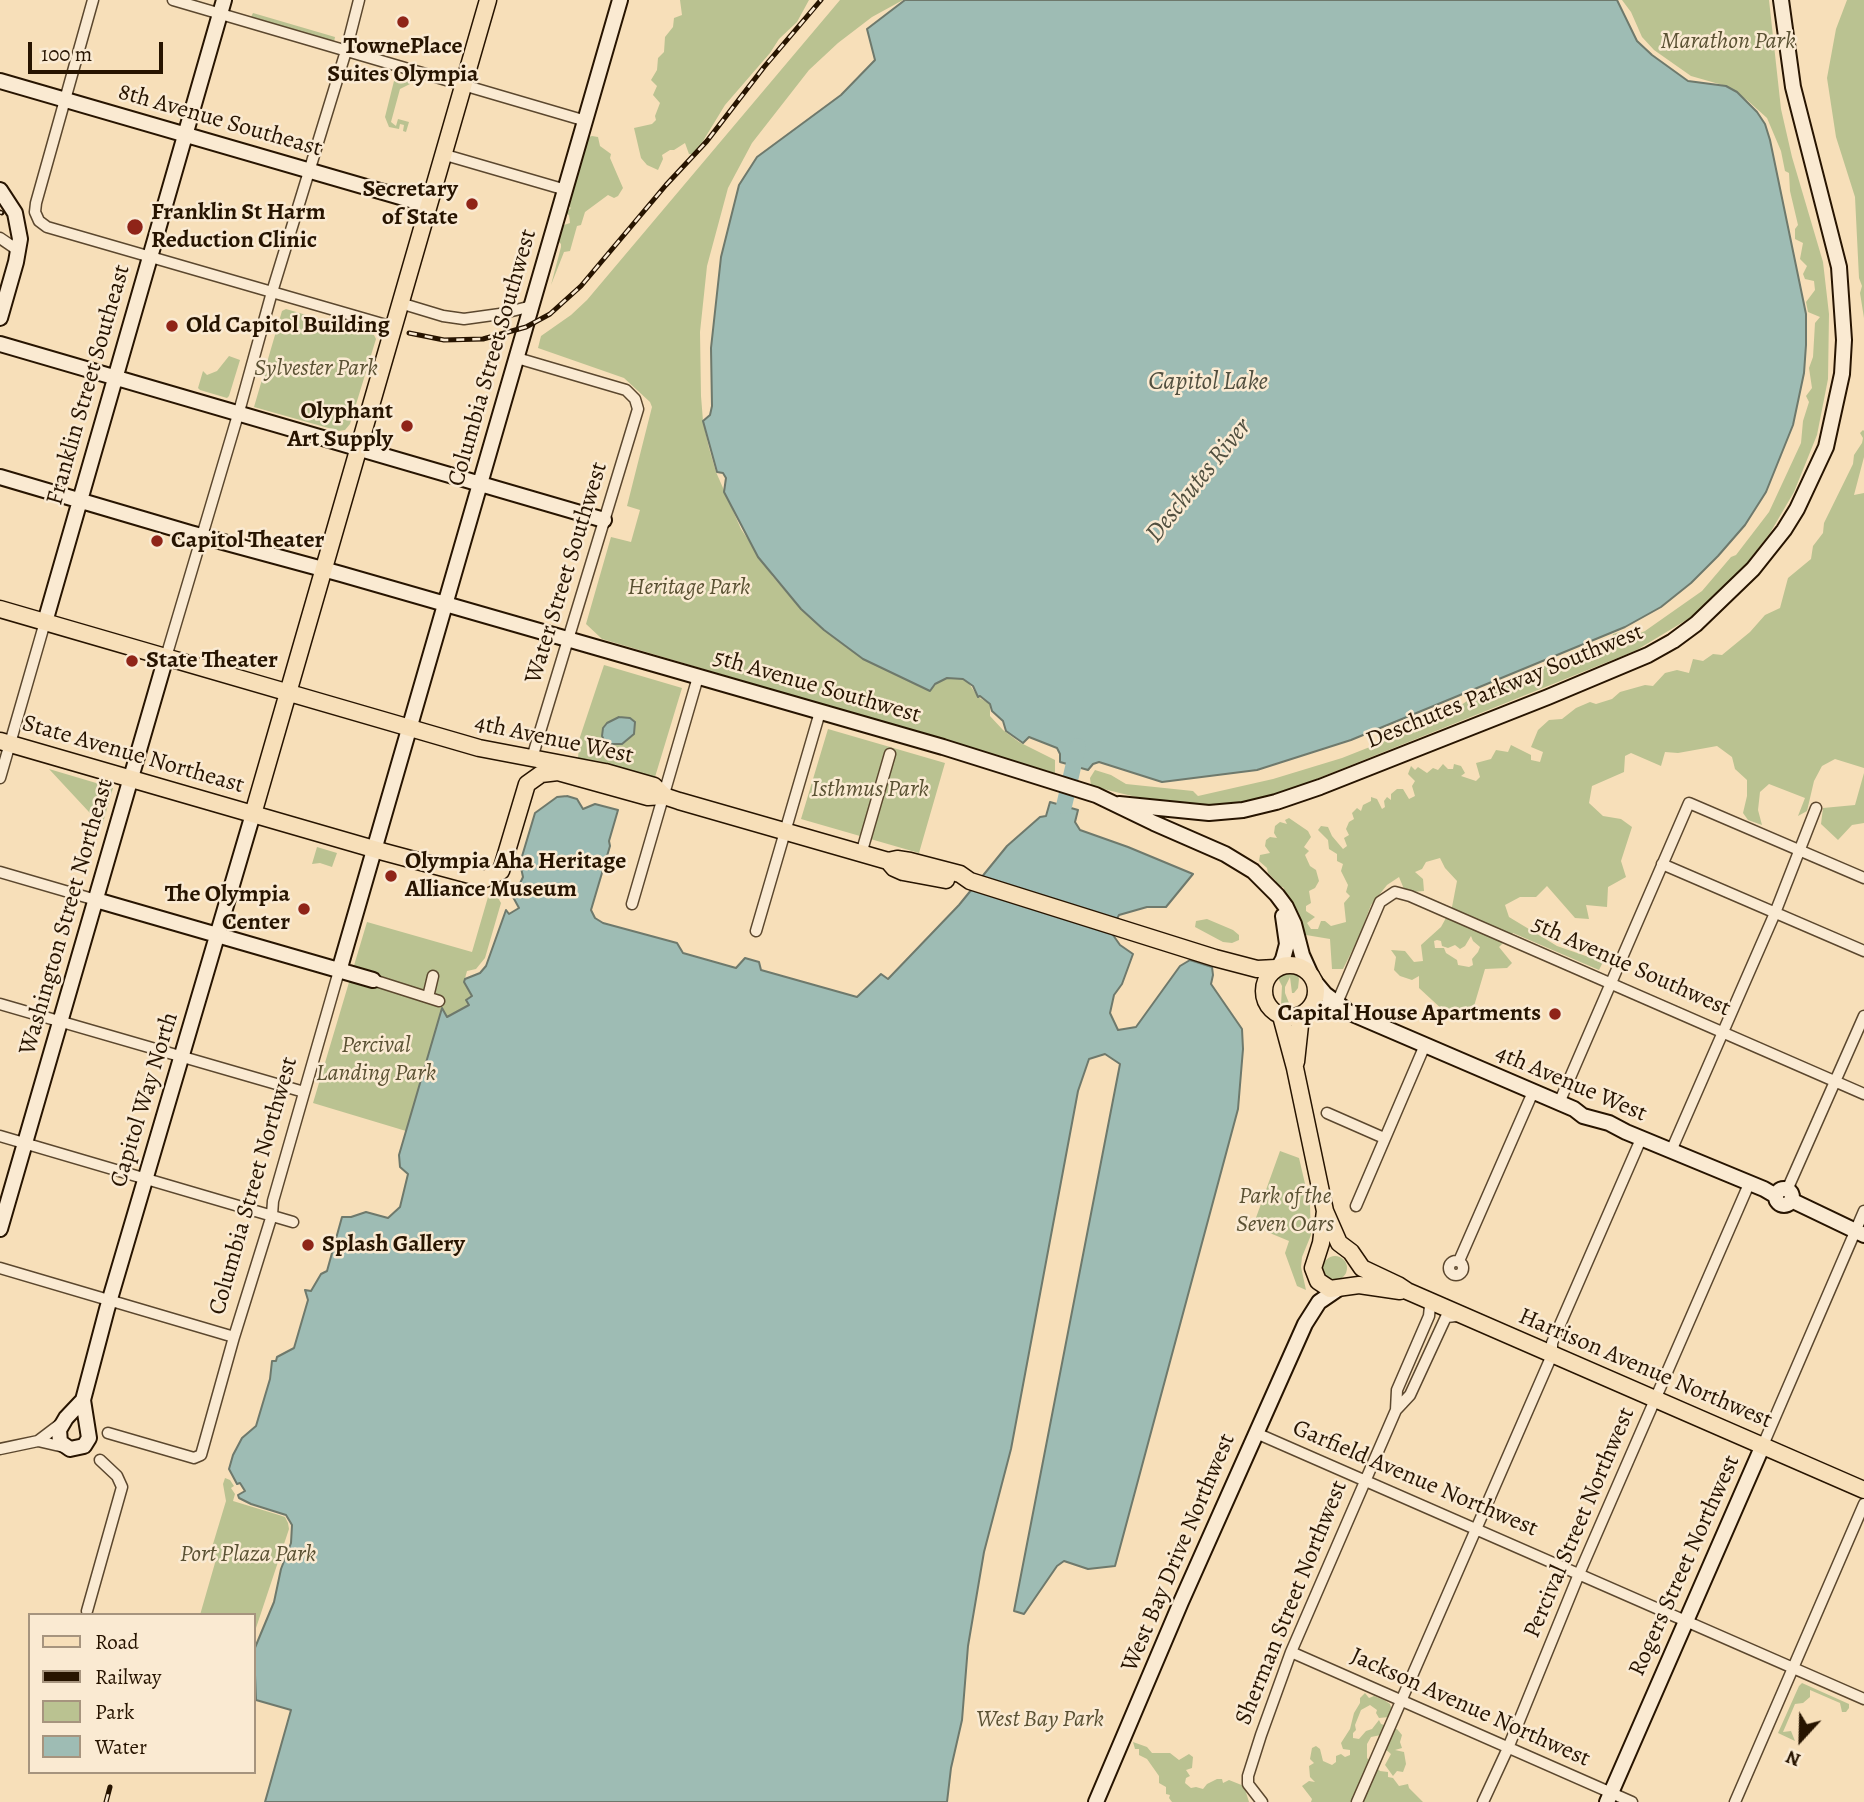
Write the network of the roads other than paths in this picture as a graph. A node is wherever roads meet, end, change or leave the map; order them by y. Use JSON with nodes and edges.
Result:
{"nodes":[{"id":1,"x":93,"y":0,"type":"edge"},
{"id":2,"x":173,"y":0,"type":"edge"},
{"id":3,"x":359,"y":0,"type":"edge"},
{"id":4,"x":488,"y":0,"type":"edge"},
{"id":5,"x":620,"y":0,"type":"edge"},
{"id":6,"x":1781,"y":0,"type":"edge"},
{"id":7,"x":222,"y":7,"type":"edge"},
{"id":8,"x":346,"y":51,"type":"junction"},
{"id":9,"x":0,"y":81,"type":"edge"},
{"id":10,"x":463,"y":85,"type":"junction"},
{"id":11,"x":65,"y":99,"type":"junction"},
{"id":12,"x":586,"y":121,"type":"junction"},
{"id":13,"x":186,"y":135,"type":"junction"},
{"id":14,"x":442,"y":155,"type":"junction"},
{"id":15,"x":307,"y":170,"type":"junction"},
{"id":16,"x":0,"y":190,"type":"edge"},
{"id":17,"x":566,"y":190,"type":"junction"},
{"id":18,"x":428,"y":205,"type":"junction"},
{"id":19,"x":0,"y":238,"type":"edge"},
{"id":20,"x":19,"y":251,"type":"junction"},
{"id":21,"x":150,"y":256,"type":"junction"},
{"id":22,"x":272,"y":292,"type":"junction"},
{"id":23,"x":400,"y":303,"type":"junction"},
{"id":24,"x":532,"y":306,"type":"junction"},
{"id":25,"x":0,"y":318,"type":"edge"},
{"id":26,"x":393,"y":327,"type":"junction"},
{"id":27,"x":0,"y":344,"type":"edge"},
{"id":28,"x":517,"y":358,"type":"junction"},
{"id":29,"x":116,"y":377,"type":"junction"},
{"id":30,"x":238,"y":413,"type":"junction"},
{"id":31,"x":359,"y":449,"type":"junction"},
{"id":32,"x":0,"y":477,"type":"edge"},
{"id":33,"x":480,"y":484,"type":"junction"},
{"id":34,"x":80,"y":500,"type":"junction"},
{"id":35,"x":604,"y":520,"type":"junction"},
{"id":36,"x":201,"y":537,"type":"junction"},
{"id":37,"x":324,"y":570,"type":"junction"},
{"id":38,"x":444,"y":605,"type":"junction"},
{"id":39,"x":0,"y":609,"type":"edge"},
{"id":40,"x":45,"y":622,"type":"junction"},
{"id":41,"x":567,"y":640,"type":"junction"},
{"id":42,"x":166,"y":657,"type":"junction"},
{"id":43,"x":698,"y":677,"type":"junction"},
{"id":44,"x":288,"y":693,"type":"junction"},
{"id":45,"x":820,"y":712,"type":"junction"},
{"id":46,"x":409,"y":728,"type":"junction"},
{"id":47,"x":5,"y":742,"type":"edge"},
{"id":48,"x":890,"y":754,"type":"dead end"},
{"id":49,"x":511,"y":755,"type":"junction"},
{"id":50,"x":532,"y":758,"type":"junction"},
{"id":51,"x":0,"y":778,"type":"edge"},
{"id":52,"x":131,"y":778,"type":"junction"},
{"id":53,"x":527,"y":784,"type":"junction"},
{"id":54,"x":664,"y":796,"type":"junction"},
{"id":55,"x":1116,"y":804,"type":"junction"},
{"id":56,"x":1816,"y":808,"type":"dead end"},
{"id":57,"x":253,"y":814,"type":"junction"},
{"id":58,"x":786,"y":832,"type":"junction"},
{"id":59,"x":374,"y":849,"type":"junction"},
{"id":60,"x":1801,"y":850,"type":"junction"},
{"id":61,"x":861,"y":854,"type":"junction"},
{"id":62,"x":1662,"y":864,"type":"junction"},
{"id":63,"x":0,"y":872,"type":"edge"},
{"id":64,"x":1864,"y":878,"type":"edge"},
{"id":65,"x":1277,"y":895,"type":"junction"},
{"id":66,"x":96,"y":900,"type":"junction"},
{"id":67,"x":632,"y":904,"type":"dead end"},
{"id":68,"x":1775,"y":913,"type":"junction"},
{"id":69,"x":756,"y":931,"type":"dead end"},
{"id":70,"x":218,"y":936,"type":"junction"},
{"id":71,"x":1864,"y":951,"type":"edge"},
{"id":72,"x":339,"y":971,"type":"junction"},
{"id":73,"x":433,"y":976,"type":"dead end"},
{"id":74,"x":1267,"y":977,"type":"junction"},
{"id":75,"x":1313,"y":979,"type":"junction"},
{"id":76,"x":373,"y":980,"type":"joint"},
{"id":77,"x":1611,"y":984,"type":"junction"},
{"id":78,"x":428,"y":997,"type":"junction"},
{"id":79,"x":439,"y":1000,"type":"dead end"},
{"id":80,"x":0,"y":1004,"type":"edge"},
{"id":81,"x":1343,"y":1007,"type":"junction"},
{"id":82,"x":1306,"y":1012,"type":"junction"},
{"id":83,"x":1281,"y":1016,"type":"junction"},
{"id":84,"x":1864,"y":1016,"type":"edge"},
{"id":85,"x":61,"y":1021,"type":"junction"},
{"id":86,"x":1723,"y":1032,"type":"junction"},
{"id":87,"x":1425,"y":1045,"type":"junction"},
{"id":88,"x":183,"y":1058,"type":"junction"},
{"id":89,"x":1295,"y":1068,"type":"junction"},
{"id":90,"x":1835,"y":1081,"type":"junction"},
{"id":91,"x":304,"y":1092,"type":"junction"},
{"id":92,"x":1533,"y":1092,"type":"junction"},
{"id":93,"x":1864,"y":1094,"type":"edge"},
{"id":94,"x":1559,"y":1103,"type":"junction"},
{"id":95,"x":1327,"y":1113,"type":"dead end"},
{"id":96,"x":0,"y":1136,"type":"edge"},
{"id":97,"x":1384,"y":1138,"type":"junction"},
{"id":98,"x":1641,"y":1139,"type":"junction"},
{"id":99,"x":24,"y":1143,"type":"junction"},
{"id":100,"x":1671,"y":1152,"type":"junction"},
{"id":101,"x":145,"y":1178,"type":"junction"},
{"id":102,"x":1749,"y":1184,"type":"junction"},
{"id":103,"x":1785,"y":1195,"type":"junction"},
{"id":104,"x":1356,"y":1206,"type":"dead end"},
{"id":105,"x":1325,"y":1211,"type":"junction"},
{"id":106,"x":1864,"y":1211,"type":"edge"},
{"id":107,"x":272,"y":1215,"type":"junction"},
{"id":108,"x":293,"y":1222,"type":"dead end"},
{"id":109,"x":0,"y":1229,"type":"edge"},
{"id":110,"x":1860,"y":1234,"type":"edge"},
{"id":111,"x":1350,"y":1252,"type":"junction"},
{"id":112,"x":1318,"y":1253,"type":"junction"},
{"id":113,"x":1459,"y":1261,"type":"dead end"},
{"id":114,"x":0,"y":1268,"type":"edge"},
{"id":115,"x":1314,"y":1275,"type":"junction"},
{"id":116,"x":1341,"y":1288,"type":"junction"},
{"id":117,"x":1407,"y":1292,"type":"junction"},
{"id":118,"x":109,"y":1300,"type":"junction"},
{"id":119,"x":1428,"y":1301,"type":"junction"},
{"id":120,"x":1466,"y":1317,"type":"junction"},
{"id":121,"x":1305,"y":1324,"type":"junction"},
{"id":122,"x":234,"y":1337,"type":"junction"},
{"id":123,"x":1552,"y":1355,"type":"junction"},
{"id":124,"x":1656,"y":1399,"type":"junction"},
{"id":125,"x":83,"y":1400,"type":"junction"},
{"id":126,"x":1396,"y":1410,"type":"junction"},
{"id":127,"x":63,"y":1422,"type":"junction"},
{"id":128,"x":86,"y":1424,"type":"junction"},
{"id":129,"x":108,"y":1433,"type":"dead end"},
{"id":130,"x":1256,"y":1433,"type":"junction"},
{"id":131,"x":38,"y":1441,"type":"junction"},
{"id":132,"x":1763,"y":1445,"type":"junction"},
{"id":133,"x":66,"y":1448,"type":"junction"},
{"id":134,"x":0,"y":1449,"type":"edge"},
{"id":135,"x":100,"y":1460,"type":"dead end"},
{"id":136,"x":1364,"y":1480,"type":"junction"},
{"id":137,"x":1864,"y":1490,"type":"edge"},
{"id":138,"x":1864,"y":1504,"type":"edge"},
{"id":139,"x":1475,"y":1527,"type":"junction"},
{"id":140,"x":1579,"y":1574,"type":"junction"},
{"id":141,"x":87,"y":1611,"type":"dead end"},
{"id":142,"x":1686,"y":1621,"type":"junction"},
{"id":143,"x":1291,"y":1652,"type":"junction"},
{"id":144,"x":1794,"y":1668,"type":"junction"},
{"id":145,"x":1864,"y":1699,"type":"edge"},
{"id":146,"x":1399,"y":1701,"type":"junction"},
{"id":147,"x":1508,"y":1748,"type":"junction"},
{"id":148,"x":1609,"y":1798,"type":"edge"},
{"id":149,"x":1096,"y":1802,"type":"edge"},
{"id":150,"x":1262,"y":1802,"type":"edge"},
{"id":151,"x":1357,"y":1802,"type":"edge"},
{"id":152,"x":1483,"y":1802,"type":"edge"},
{"id":153,"x":1632,"y":1802,"type":"edge"},
{"id":154,"x":1735,"y":1802,"type":"edge"}],
"edges":[{"from":1,"to":11,"type":"street"},
{"from":2,"to":7,"type":"street"},
{"from":3,"to":8,"type":"street"},
{"from":4,"to":10,"type":"main road"},
{"from":5,"to":12,"type":"street","name":"Columbia Street Southwest"},
{"from":6,"to":55,"type":"street","name":"Deschutes Parkway Southwest"},
{"from":7,"to":8,"type":"street"},
{"from":7,"to":13,"type":"street","name":"Franklin Street Southeast"},
{"from":8,"to":10,"type":"street"},
{"from":8,"to":15,"type":"street"},
{"from":9,"to":11,"type":"street","name":"8th Avenue Southeast"},
{"from":10,"to":12,"type":"street"},
{"from":10,"to":14,"type":"main road"},
{"from":11,"to":13,"type":"street","name":"8th Avenue Southeast"},
{"from":11,"to":21,"type":"street"},
{"from":12,"to":17,"type":"street","name":"Columbia Street Southwest"},
{"from":13,"to":15,"type":"street","name":"8th Avenue Southeast"},
{"from":13,"to":21,"type":"street","name":"Franklin Street Southeast"},
{"from":14,"to":17,"type":"street"},
{"from":14,"to":18,"type":"main road"},
{"from":15,"to":18,"type":"street","name":"8th Avenue Southeast"},
{"from":15,"to":22,"type":"street"},
{"from":16,"to":20,"type":"street"},
{"from":17,"to":24,"type":"street","name":"Columbia Street Southwest"},
{"from":18,"to":23,"type":"main road"},
{"from":19,"to":20,"type":"street"},
{"from":20,"to":25,"type":"street"},
{"from":21,"to":22,"type":"street"},
{"from":21,"to":29,"type":"street","name":"Franklin Street Southeast"},
{"from":22,"to":26,"type":"street"},
{"from":22,"to":30,"type":"street"},
{"from":23,"to":24,"type":"street"},
{"from":23,"to":26,"type":"main road"},
{"from":24,"to":28,"type":"street","name":"Columbia Street Southwest"},
{"from":26,"to":31,"type":"main road"},
{"from":27,"to":29,"type":"street"},
{"from":28,"to":33,"type":"street","name":"Columbia Street Southwest"},
{"from":28,"to":35,"type":"street","name":"Water Street Southwest"},
{"from":29,"to":30,"type":"street"},
{"from":29,"to":34,"type":"street","name":"Franklin Street Southeast"},
{"from":30,"to":31,"type":"street"},
{"from":30,"to":36,"type":"street"},
{"from":31,"to":33,"type":"street"},
{"from":31,"to":37,"type":"main road"},
{"from":32,"to":34,"type":"street","name":"5th Avenue Southwest"},
{"from":33,"to":35,"type":"street"},
{"from":33,"to":38,"type":"street","name":"Columbia Street Southwest"},
{"from":34,"to":36,"type":"street","name":"5th Avenue Southwest"},
{"from":34,"to":40,"type":"street","name":"Franklin Street Southeast"},
{"from":35,"to":41,"type":"street","name":"Water Street Southwest"},
{"from":36,"to":37,"type":"street","name":"5th Avenue Southwest"},
{"from":36,"to":42,"type":"street"},
{"from":37,"to":38,"type":"street","name":"5th Avenue Southwest"},
{"from":37,"to":44,"type":"main road"},
{"from":38,"to":41,"type":"street","name":"5th Avenue Southwest"},
{"from":38,"to":46,"type":"street","name":"Columbia Street Southwest"},
{"from":39,"to":40,"type":"main road","name":"4th Avenue West"},
{"from":40,"to":42,"type":"main road","name":"4th Avenue West"},
{"from":40,"to":47,"type":"street"},
{"from":41,"to":43,"type":"street","name":"5th Avenue Southwest"},
{"from":41,"to":50,"type":"street","name":"Water Street Southwest"},
{"from":42,"to":44,"type":"main road","name":"4th Avenue West"},
{"from":42,"to":52,"type":"street","name":"Washington Street Northeast"},
{"from":43,"to":45,"type":"street","name":"5th Avenue Southwest"},
{"from":43,"to":54,"type":"street"},
{"from":44,"to":46,"type":"main road","name":"4th Avenue West"},
{"from":44,"to":57,"type":"main road"},
{"from":45,"to":55,"type":"street","name":"5th Avenue Southwest"},
{"from":45,"to":58,"type":"street"},
{"from":46,"to":49,"type":"main road","name":"4th Avenue West"},
{"from":46,"to":59,"type":"street","name":"Columbia Street Northwest"},
{"from":47,"to":51,"type":"street"},
{"from":47,"to":52,"type":"main road","name":"State Avenue Northeast"},
{"from":48,"to":61,"type":"street"},
{"from":49,"to":50,"type":"main road","name":"4th Avenue West"},
{"from":49,"to":53,"type":"main road"},
{"from":50,"to":54,"type":"main road","name":"4th Avenue West"},
{"from":52,"to":57,"type":"main road","name":"State Avenue Northeast"},
{"from":52,"to":66,"type":"street","name":"Washington Street Northeast"},
{"from":53,"to":54,"type":"main road"},
{"from":53,"to":59,"type":"main road","name":"State Avenue Northeast"},
{"from":54,"to":58,"type":"main road","name":"4th Avenue West"},
{"from":54,"to":67,"type":"street"},
{"from":55,"to":65,"type":"street","name":"5th Avenue Southwest"},
{"from":56,"to":60,"type":"street"},
{"from":57,"to":59,"type":"main road","name":"State Avenue Northeast"},
{"from":57,"to":70,"type":"street","name":"Capitol Way North"},
{"from":58,"to":61,"type":"main road","name":"4th Avenue West"},
{"from":58,"to":69,"type":"street"},
{"from":59,"to":72,"type":"street","name":"Columbia Street Northwest"},
{"from":60,"to":62,"type":"street"},
{"from":60,"to":64,"type":"street"},
{"from":60,"to":68,"type":"street"},
{"from":61,"to":74,"type":"main road","name":"4th Avenue West"},
{"from":62,"to":68,"type":"street"},
{"from":62,"to":77,"type":"street"},
{"from":63,"to":66,"type":"street"},
{"from":65,"to":74,"type":"street"},
{"from":65,"to":75,"type":"street","name":"5th Avenue Southwest"},
{"from":66,"to":70,"type":"street"},
{"from":66,"to":85,"type":"street","name":"Washington Street Northeast"},
{"from":68,"to":71,"type":"street"},
{"from":68,"to":86,"type":"street"},
{"from":70,"to":72,"type":"street"},
{"from":70,"to":88,"type":"street","name":"Capitol Way North"},
{"from":72,"to":76,"type":"street"},
{"from":72,"to":91,"type":"street","name":"Columbia Street Northwest"},
{"from":73,"to":78,"type":"street"},
{"from":74,"to":75,"type":"main road"},
{"from":74,"to":83,"type":"main road"},
{"from":75,"to":81,"type":"street","name":"4th Avenue West"},
{"from":75,"to":82,"type":"main road"},
{"from":76,"to":78,"type":"street"},
{"from":77,"to":81,"type":"street","name":"5th Avenue Southwest"},
{"from":77,"to":86,"type":"street","name":"5th Avenue Southwest"},
{"from":77,"to":94,"type":"street"},
{"from":78,"to":79,"type":"street"},
{"from":80,"to":85,"type":"street"},
{"from":81,"to":82,"type":"street","name":"4th Avenue West"},
{"from":81,"to":87,"type":"street","name":"4th Avenue West"},
{"from":82,"to":83,"type":"main road"},
{"from":82,"to":89,"type":"main road"},
{"from":83,"to":89,"type":"main road"},
{"from":84,"to":90,"type":"street"},
{"from":85,"to":88,"type":"street"},
{"from":85,"to":99,"type":"street","name":"Washington Street Northeast"},
{"from":86,"to":90,"type":"street","name":"5th Avenue Southwest"},
{"from":86,"to":100,"type":"street"},
{"from":87,"to":92,"type":"street","name":"4th Avenue West"},
{"from":87,"to":97,"type":"street"},
{"from":88,"to":91,"type":"street"},
{"from":88,"to":101,"type":"street","name":"Capitol Way North"},
{"from":89,"to":105,"type":"main road"},
{"from":90,"to":93,"type":"street","name":"5th Avenue Southwest"},
{"from":90,"to":103,"type":"street"},
{"from":91,"to":107,"type":"street","name":"Columbia Street Northwest"},
{"from":92,"to":94,"type":"street","name":"4th Avenue West"},
{"from":92,"to":113,"type":"street"},
{"from":94,"to":98,"type":"street","name":"4th Avenue West"},
{"from":95,"to":97,"type":"street"},
{"from":96,"to":99,"type":"street"},
{"from":97,"to":104,"type":"street"},
{"from":98,"to":100,"type":"street","name":"4th Avenue West"},
{"from":98,"to":123,"type":"street"},
{"from":99,"to":101,"type":"street"},
{"from":99,"to":109,"type":"street","name":"Washington Street Northeast"},
{"from":100,"to":102,"type":"street","name":"4th Avenue West"},
{"from":101,"to":107,"type":"street"},
{"from":101,"to":118,"type":"street","name":"Capitol Way North"},
{"from":102,"to":103,"type":"street","name":"4th Avenue West"},
{"from":102,"to":124,"type":"street","name":"Percival Street Northwest"},
{"from":103,"to":110,"type":"street","name":"4th Avenue West"},
{"from":105,"to":111,"type":"main road"},
{"from":105,"to":112,"type":"main road"},
{"from":106,"to":110,"type":"street","name":"Rogers Street Northwest"},
{"from":107,"to":108,"type":"street"},
{"from":107,"to":122,"type":"street","name":"Columbia Street Northwest"},
{"from":110,"to":132,"type":"street","name":"Rogers Street Northwest"},
{"from":111,"to":112,"type":"main road"},
{"from":111,"to":116,"type":"main road"},
{"from":111,"to":117,"type":"main road","name":"Harrison Avenue Northwest"},
{"from":112,"to":115,"type":"main road"},
{"from":114,"to":118,"type":"street"},
{"from":115,"to":116,"type":"main road"},
{"from":115,"to":121,"type":"street","name":"West Bay Drive Northwest"},
{"from":116,"to":117,"type":"main road","name":"Harrison Avenue Northwest"},
{"from":116,"to":121,"type":"street","name":"West Bay Drive Northwest"},
{"from":117,"to":119,"type":"main road","name":"Harrison Avenue Northwest"},
{"from":118,"to":122,"type":"street"},
{"from":118,"to":125,"type":"street","name":"Capitol Way North"},
{"from":119,"to":120,"type":"main road","name":"Harrison Avenue Northwest"},
{"from":119,"to":126,"type":"street","name":"Sherman Street Northwest"},
{"from":120,"to":123,"type":"main road","name":"Harrison Avenue Northwest"},
{"from":120,"to":126,"type":"street"},
{"from":121,"to":130,"type":"street","name":"West Bay Drive Northwest"},
{"from":122,"to":129,"type":"street","name":"Columbia Street Northwest"},
{"from":123,"to":124,"type":"main road","name":"Harrison Avenue Northwest"},
{"from":123,"to":139,"type":"street"},
{"from":124,"to":132,"type":"main road","name":"Harrison Avenue Northwest"},
{"from":124,"to":140,"type":"street","name":"Percival Street Northwest"},
{"from":125,"to":127,"type":"street","name":"Capitol Way North"},
{"from":125,"to":128,"type":"street","name":"Capitol Way North"},
{"from":126,"to":136,"type":"street","name":"Sherman Street Northwest"},
{"from":127,"to":128,"type":"street"},
{"from":127,"to":131,"type":"street"},
{"from":127,"to":133,"type":"street"},
{"from":128,"to":133,"type":"street"},
{"from":130,"to":136,"type":"street","name":"Garfield Avenue Northwest"},
{"from":130,"to":149,"type":"street","name":"West Bay Drive Northwest"},
{"from":131,"to":133,"type":"street"},
{"from":131,"to":134,"type":"street"},
{"from":132,"to":137,"type":"main road","name":"Harrison Avenue Northwest"},
{"from":132,"to":142,"type":"street","name":"Rogers Street Northwest"},
{"from":135,"to":141,"type":"street"},
{"from":136,"to":139,"type":"street","name":"Garfield Avenue Northwest"},
{"from":136,"to":143,"type":"street","name":"Sherman Street Northwest"},
{"from":138,"to":144,"type":"street"},
{"from":139,"to":140,"type":"street","name":"Garfield Avenue Northwest"},
{"from":139,"to":146,"type":"street"},
{"from":140,"to":142,"type":"street","name":"Garfield Avenue Northwest"},
{"from":140,"to":147,"type":"street","name":"Percival Street Northwest"},
{"from":142,"to":144,"type":"street","name":"Garfield Avenue Northwest"},
{"from":142,"to":148,"type":"street","name":"Rogers Street Northwest"},
{"from":143,"to":146,"type":"street","name":"Jackson Avenue Northwest"},
{"from":143,"to":150,"type":"street","name":"Sherman Street Northwest"},
{"from":144,"to":145,"type":"street","name":"Garfield Avenue Northwest"},
{"from":144,"to":154,"type":"street"},
{"from":146,"to":147,"type":"street","name":"Jackson Avenue Northwest"},
{"from":146,"to":151,"type":"street"},
{"from":147,"to":148,"type":"street","name":"Jackson Avenue Northwest"},
{"from":147,"to":152,"type":"street","name":"Percival Street Northwest"},
{"from":148,"to":153,"type":"street","name":"Jackson Avenue Northwest"}]}
